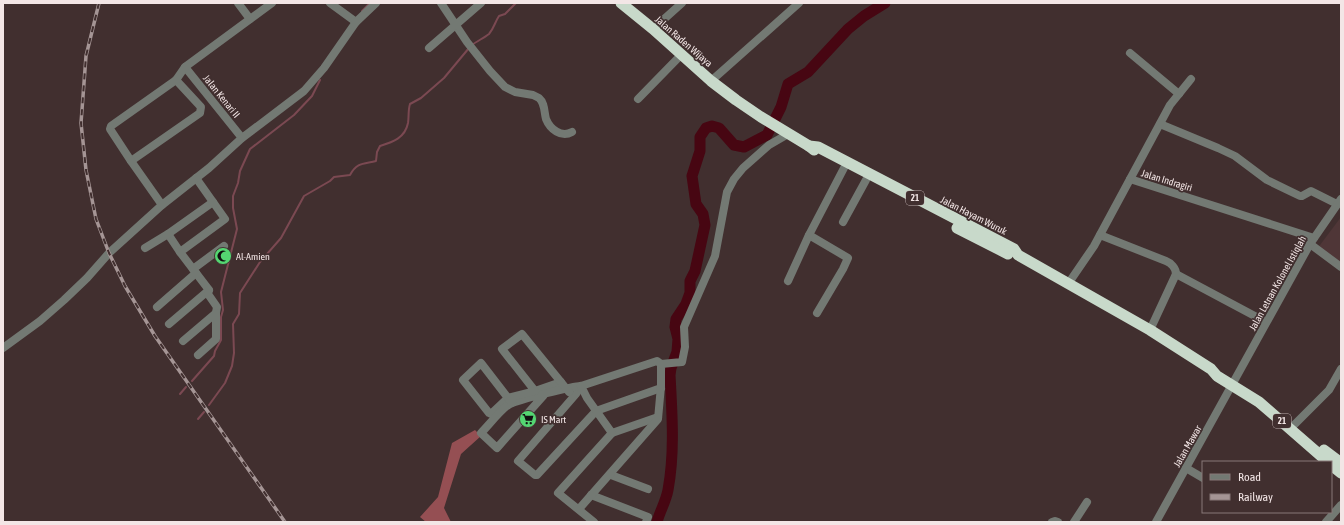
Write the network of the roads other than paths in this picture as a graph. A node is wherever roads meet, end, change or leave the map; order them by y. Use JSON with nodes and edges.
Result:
{"nodes":[{"id":1,"x":238,"y":3,"type":"edge"},
{"id":2,"x":272,"y":3,"type":"edge"},
{"id":3,"x":330,"y":3,"type":"edge"},
{"id":4,"x":376,"y":3,"type":"edge"},
{"id":5,"x":441,"y":3,"type":"edge"},
{"id":6,"x":481,"y":3,"type":"edge"},
{"id":7,"x":621,"y":3,"type":"edge"},
{"id":8,"x":682,"y":3,"type":"edge"},
{"id":9,"x":799,"y":3,"type":"edge"},
{"id":10,"x":250,"y":19,"type":"junction"},
{"id":11,"x":356,"y":22,"type":"junction"},
{"id":12,"x":455,"y":25,"type":"junction"},
{"id":13,"x":653,"y":29,"type":"junction"},
{"id":14,"x":428,"y":48,"type":"dead end"},
{"id":15,"x":1130,"y":53,"type":"dead end"},
{"id":16,"x":681,"y":54,"type":"junction"},
{"id":17,"x":185,"y":67,"type":"junction"},
{"id":18,"x":1191,"y":79,"type":"dead end"},
{"id":19,"x":176,"y":80,"type":"junction"},
{"id":20,"x":711,"y":81,"type":"junction"},
{"id":21,"x":1179,"y":94,"type":"junction"},
{"id":22,"x":638,"y":99,"type":"dead end"},
{"id":23,"x":1160,"y":124,"type":"junction"},
{"id":24,"x":572,"y":132,"type":"dead end"},
{"id":25,"x":786,"y":132,"type":"junction"},
{"id":26,"x":242,"y":138,"type":"junction"},
{"id":27,"x":809,"y":146,"type":"junction"},
{"id":28,"x":130,"y":161,"type":"junction"},
{"id":29,"x":844,"y":168,"type":"junction"},
{"id":30,"x":196,"y":178,"type":"junction"},
{"id":31,"x":1130,"y":179,"type":"junction"},
{"id":32,"x":866,"y":180,"type":"junction"},
{"id":33,"x":211,"y":200,"type":"junction"},
{"id":34,"x":1339,"y":202,"type":"edge"},
{"id":35,"x":162,"y":206,"type":"junction"},
{"id":36,"x":842,"y":222,"type":"dead end"},
{"id":37,"x":168,"y":234,"type":"junction"},
{"id":38,"x":809,"y":235,"type":"junction"},
{"id":39,"x":1100,"y":235,"type":"junction"},
{"id":40,"x":1312,"y":241,"type":"junction"},
{"id":41,"x":224,"y":246,"type":"dead end"},
{"id":42,"x":146,"y":248,"type":"dead end"},
{"id":43,"x":180,"y":252,"type":"junction"},
{"id":44,"x":1018,"y":255,"type":"junction"},
{"id":45,"x":1341,"y":267,"type":"edge"},
{"id":46,"x":1174,"y":269,"type":"junction"},
{"id":47,"x":195,"y":271,"type":"junction"},
{"id":48,"x":788,"y":281,"type":"dead end"},
{"id":49,"x":1068,"y":284,"type":"junction"},
{"id":50,"x":209,"y":290,"type":"junction"},
{"id":51,"x":157,"y":307,"type":"dead end"},
{"id":52,"x":216,"y":313,"type":"junction"},
{"id":53,"x":817,"y":313,"type":"dead end"},
{"id":54,"x":1266,"y":322,"type":"junction"},
{"id":55,"x":169,"y":324,"type":"dead end"},
{"id":56,"x":1150,"y":330,"type":"junction"},
{"id":57,"x":183,"y":341,"type":"dead end"},
{"id":58,"x":3,"y":348,"type":"edge"},
{"id":59,"x":198,"y":355,"type":"dead end"},
{"id":60,"x":668,"y":363,"type":"junction"},
{"id":61,"x":1341,"y":369,"type":"edge"},
{"id":62,"x":1234,"y":382,"type":"junction"},
{"id":63,"x":564,"y":386,"type":"junction"},
{"id":64,"x":580,"y":386,"type":"junction"},
{"id":65,"x":661,"y":388,"type":"junction"},
{"id":66,"x":535,"y":391,"type":"junction"},
{"id":67,"x":544,"y":394,"type":"junction"},
{"id":68,"x":573,"y":397,"type":"junction"},
{"id":69,"x":510,"y":401,"type":"junction"},
{"id":70,"x":596,"y":411,"type":"junction"},
{"id":71,"x":658,"y":417,"type":"junction"},
{"id":72,"x":1293,"y":426,"type":"junction"},
{"id":73,"x":612,"y":433,"type":"junction"},
{"id":74,"x":1327,"y":461,"type":"edge"},
{"id":75,"x":1341,"y":463,"type":"edge"},
{"id":76,"x":1332,"y":466,"type":"edge"},
{"id":77,"x":1186,"y":468,"type":"junction"},
{"id":78,"x":1341,"y":473,"type":"edge"},
{"id":79,"x":610,"y":474,"type":"junction"},
{"id":80,"x":1202,"y":477,"type":"edge"},
{"id":81,"x":648,"y":489,"type":"dead end"},
{"id":82,"x":591,"y":496,"type":"junction"},
{"id":83,"x":1087,"y":502,"type":"dead end"},
{"id":84,"x":1341,"y":505,"type":"edge"},
{"id":85,"x":579,"y":509,"type":"junction"},
{"id":86,"x":594,"y":522,"type":"edge"},
{"id":87,"x":646,"y":522,"type":"edge"},
{"id":88,"x":1052,"y":522,"type":"edge"},
{"id":89,"x":1058,"y":522,"type":"edge"},
{"id":90,"x":1074,"y":522,"type":"edge"},
{"id":91,"x":1156,"y":522,"type":"edge"},
{"id":92,"x":1326,"y":522,"type":"edge"}],
"edges":[{"from":1,"to":10,"type":"street"},
{"from":2,"to":10,"type":"street"},
{"from":3,"to":11,"type":"street"},
{"from":4,"to":11,"type":"street"},
{"from":5,"to":12,"type":"street"},
{"from":6,"to":12,"type":"street"},
{"from":7,"to":13,"type":"highway","name":"Jalan Raden Wijaya","number":"21"},
{"from":8,"to":13,"type":"street"},
{"from":9,"to":20,"type":"street"},
{"from":10,"to":17,"type":"street"},
{"from":11,"to":26,"type":"street"},
{"from":12,"to":14,"type":"street"},
{"from":12,"to":24,"type":"street"},
{"from":13,"to":16,"type":"highway","name":"Jalan Raden Wijaya","number":"21"},
{"from":15,"to":21,"type":"street"},
{"from":16,"to":20,"type":"highway","name":"Jalan Raden Wijaya","number":"21"},
{"from":16,"to":22,"type":"street"},
{"from":17,"to":19,"type":"street"},
{"from":17,"to":26,"type":"street","name":"Jalan Kenari II"},
{"from":18,"to":21,"type":"street"},
{"from":19,"to":28,"type":"street"},
{"from":19,"to":28,"type":"street"},
{"from":20,"to":25,"type":"highway","name":"Jalan Hayam Wuruk","number":"21"},
{"from":21,"to":23,"type":"street"},
{"from":23,"to":31,"type":"street"},
{"from":23,"to":34,"type":"street"},
{"from":25,"to":27,"type":"highway","name":"Jalan Hayam Wuruk","number":"21"},
{"from":25,"to":60,"type":"street"},
{"from":26,"to":30,"type":"street"},
{"from":27,"to":29,"type":"highway","name":"Jalan Hayam Wuruk","number":"21"},
{"from":27,"to":44,"type":"highway","name":"Jalan Hayam Wuruk","number":"21"},
{"from":28,"to":35,"type":"street"},
{"from":29,"to":32,"type":"highway","name":"Jalan Hayam Wuruk","number":"21"},
{"from":29,"to":38,"type":"street"},
{"from":30,"to":33,"type":"street"},
{"from":30,"to":35,"type":"street"},
{"from":31,"to":39,"type":"street","name":"Jalan Indragiri"},
{"from":31,"to":40,"type":"street","name":"Jalan Indragiri"},
{"from":32,"to":36,"type":"street"},
{"from":32,"to":44,"type":"highway","name":"Jalan Hayam Wuruk","number":"21"},
{"from":33,"to":37,"type":"street"},
{"from":33,"to":43,"type":"street"},
{"from":34,"to":40,"type":"street","name":"Jalan Letnan Kolonel Istiqlah"},
{"from":35,"to":58,"type":"street"},
{"from":37,"to":42,"type":"street"},
{"from":37,"to":43,"type":"street"},
{"from":38,"to":48,"type":"street"},
{"from":38,"to":53,"type":"street"},
{"from":39,"to":46,"type":"street"},
{"from":39,"to":49,"type":"street","name":"Jalan Indragiri"},
{"from":40,"to":45,"type":"street","name":"Jalan Indragiri"},
{"from":40,"to":54,"type":"street","name":"Jalan Letnan Kolonel Istiqlah"},
{"from":41,"to":47,"type":"street"},
{"from":43,"to":47,"type":"street"},
{"from":44,"to":49,"type":"highway","name":"Jalan Hayam Wuruk","number":"21"},
{"from":46,"to":54,"type":"street"},
{"from":46,"to":56,"type":"street"},
{"from":47,"to":50,"type":"street"},
{"from":47,"to":51,"type":"street"},
{"from":49,"to":56,"type":"highway","name":"Jalan Hayam Wuruk","number":"21"},
{"from":50,"to":52,"type":"street"},
{"from":50,"to":55,"type":"street"},
{"from":52,"to":57,"type":"street"},
{"from":52,"to":59,"type":"street"},
{"from":54,"to":62,"type":"street","name":"Jalan Letnan Kolonel Istiqlah"},
{"from":56,"to":62,"type":"highway","name":"Jalan Hayam Wuruk","number":"21"},
{"from":60,"to":64,"type":"street"},
{"from":60,"to":65,"type":"street"},
{"from":61,"to":72,"type":"street"},
{"from":62,"to":72,"type":"highway","number":"21"},
{"from":62,"to":72,"type":"highway","number":"21"},
{"from":62,"to":77,"type":"street","name":"Jalan Mawar"},
{"from":63,"to":64,"type":"street"},
{"from":63,"to":66,"type":"street"},
{"from":63,"to":66,"type":"street"},
{"from":63,"to":67,"type":"street"},
{"from":63,"to":68,"type":"street"},
{"from":64,"to":68,"type":"street"},
{"from":64,"to":70,"type":"street"},
{"from":65,"to":70,"type":"street"},
{"from":65,"to":71,"type":"street"},
{"from":66,"to":69,"type":"street"},
{"from":67,"to":69,"type":"street"},
{"from":67,"to":69,"type":"street"},
{"from":68,"to":70,"type":"street"},
{"from":69,"to":69,"type":"street"},
{"from":70,"to":73,"type":"street"},
{"from":71,"to":73,"type":"street"},
{"from":71,"to":79,"type":"street"},
{"from":72,"to":74,"type":"highway","number":"21"},
{"from":72,"to":75,"type":"highway","number":"21"},
{"from":73,"to":85,"type":"street"},
{"from":76,"to":78,"type":"highway"},
{"from":77,"to":80,"type":"street"},
{"from":77,"to":91,"type":"street","name":"Jalan Mawar"},
{"from":79,"to":81,"type":"street"},
{"from":79,"to":82,"type":"street"},
{"from":82,"to":85,"type":"street"},
{"from":82,"to":87,"type":"street"},
{"from":83,"to":90,"type":"street"},
{"from":84,"to":92,"type":"street"},
{"from":85,"to":86,"type":"street"},
{"from":88,"to":89,"type":"street"}]}
